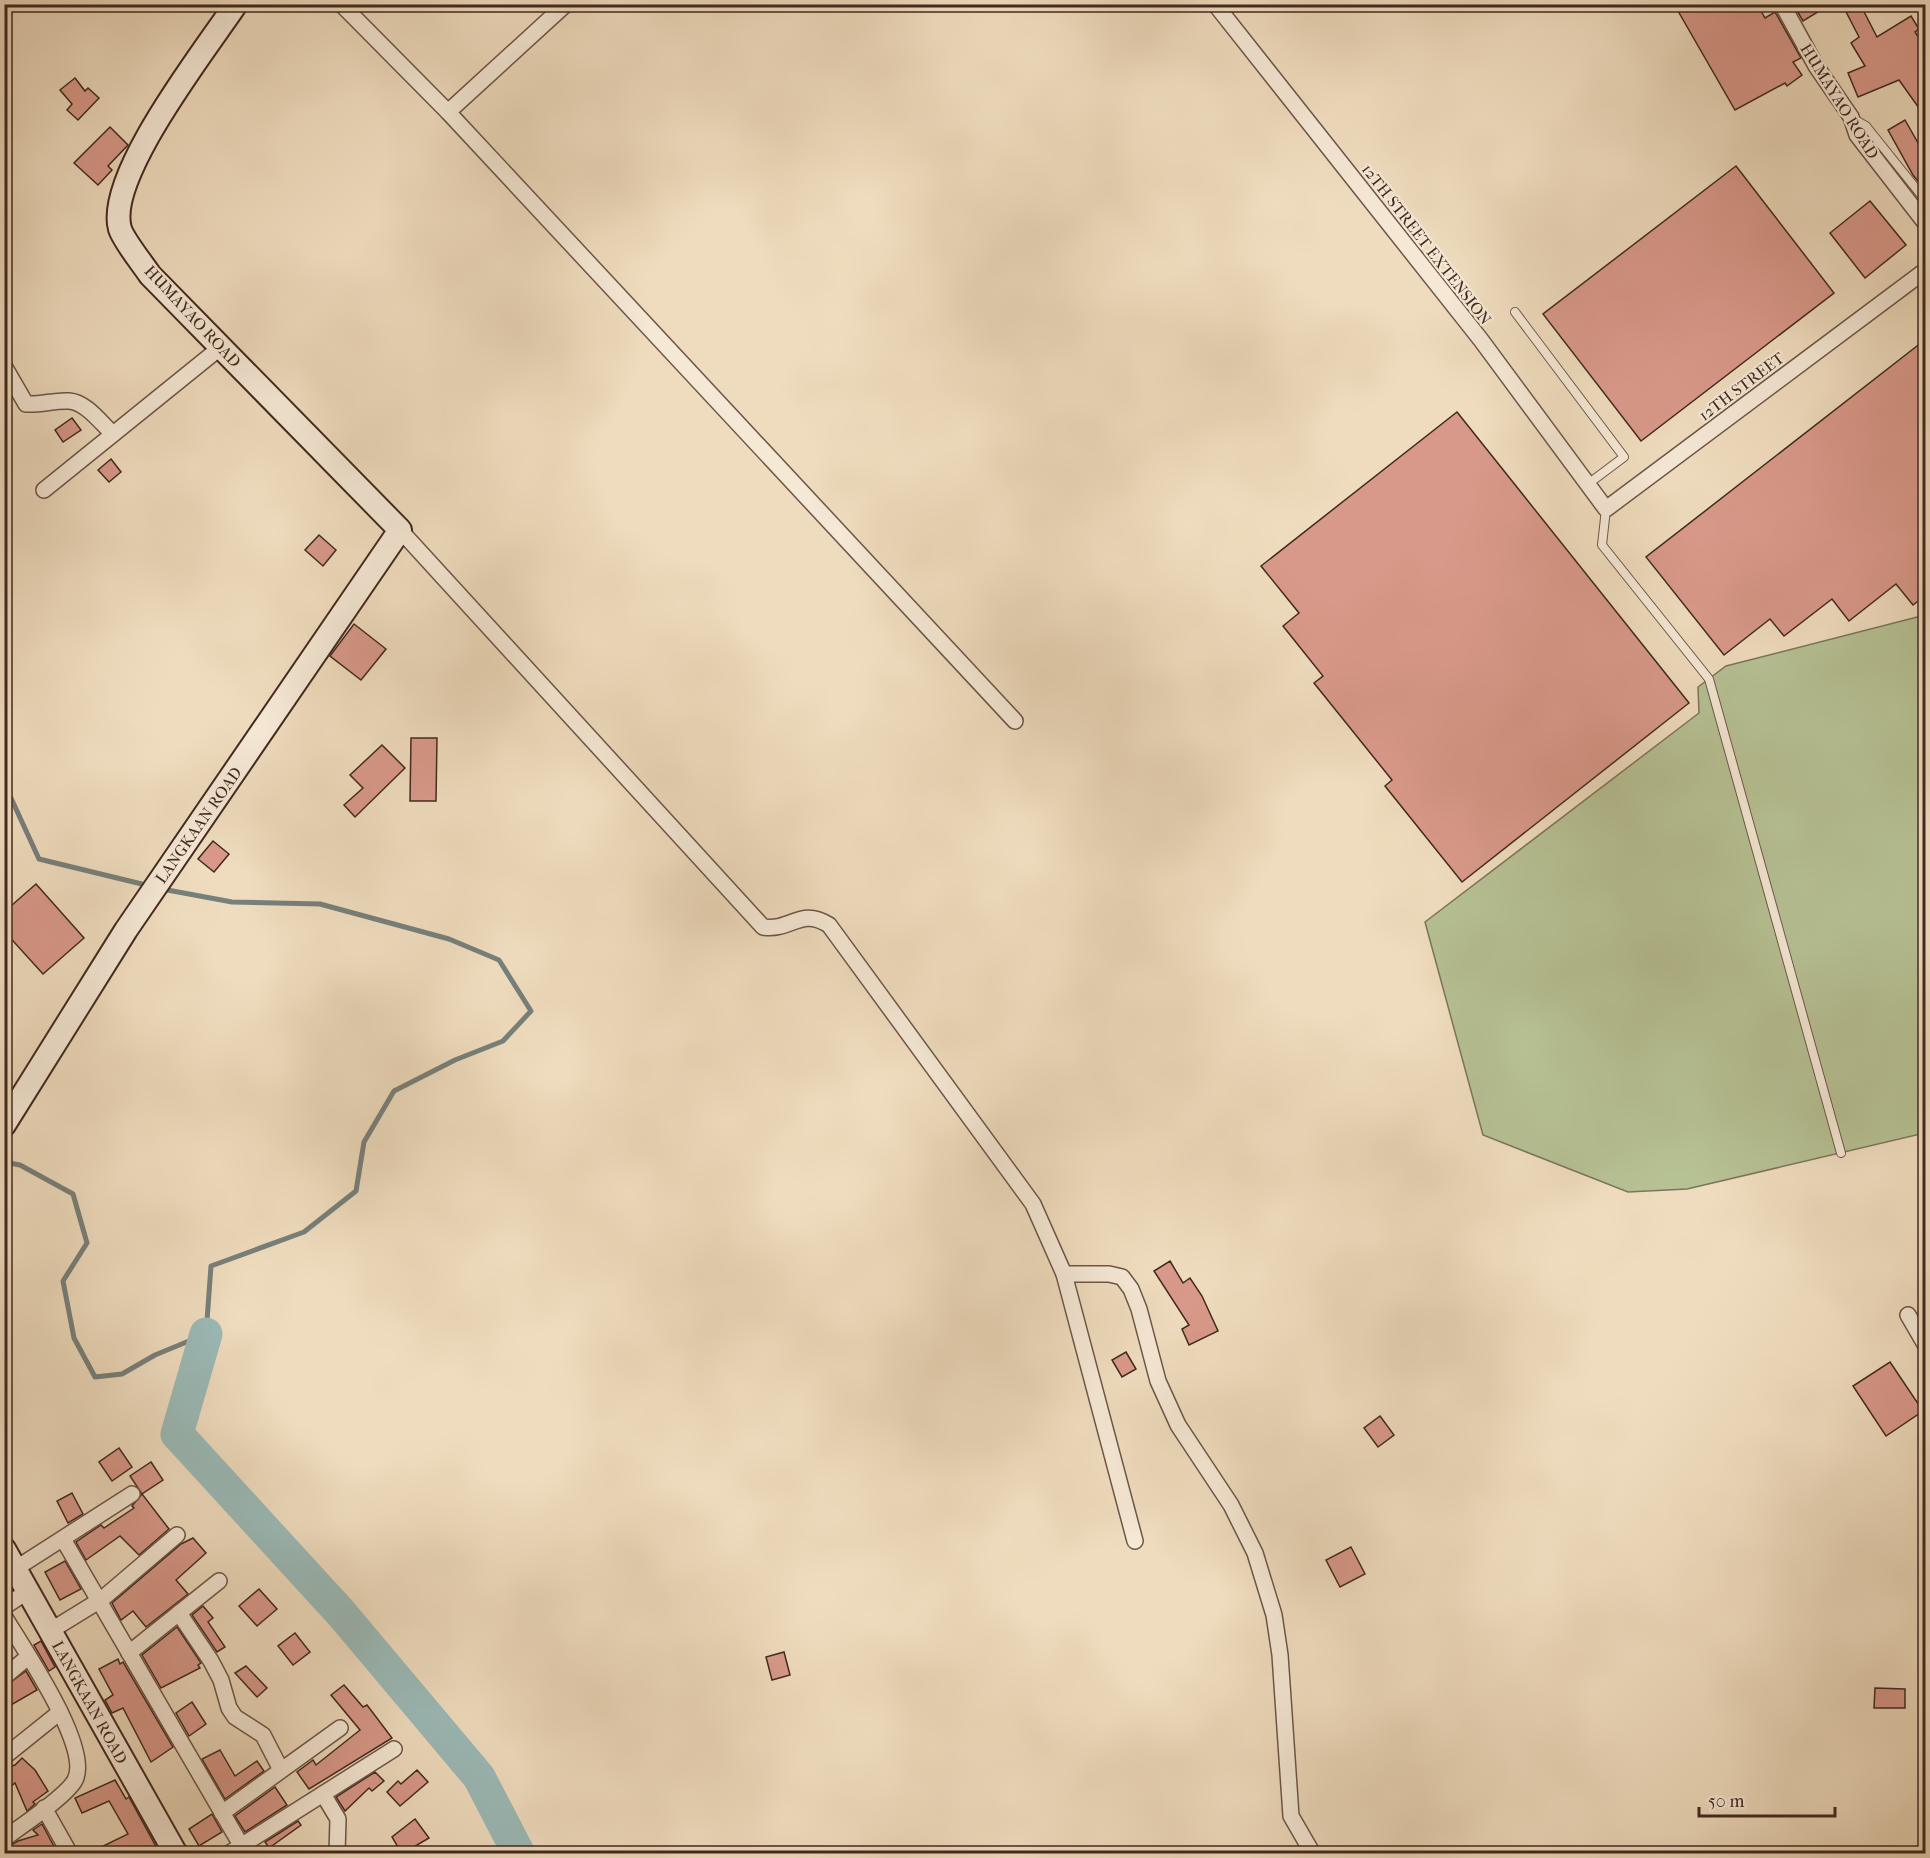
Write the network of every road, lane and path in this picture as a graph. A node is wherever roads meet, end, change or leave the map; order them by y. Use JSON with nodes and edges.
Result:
{"nodes":[{"id":1,"x":236,"y":4,"type":"edge"},
{"id":2,"x":341,"y":4,"type":"edge"},
{"id":3,"x":566,"y":4,"type":"edge"},
{"id":4,"x":1215,"y":4,"type":"edge"},
{"id":5,"x":1782,"y":4,"type":"edge"},
{"id":6,"x":448,"y":112,"type":"junction"},
{"id":7,"x":1851,"y":117,"type":"junction"},
{"id":8,"x":1926,"y":201,"type":"edge"},
{"id":9,"x":1926,"y":224,"type":"edge"},
{"id":10,"x":1926,"y":270,"type":"edge"},
{"id":11,"x":1515,"y":312,"type":"dead end"},
{"id":12,"x":221,"y":347,"type":"junction"},
{"id":13,"x":4,"y":366,"type":"edge"},
{"id":14,"x":113,"y":435,"type":"junction"},
{"id":15,"x":1588,"y":484,"type":"junction"},
{"id":16,"x":44,"y":490,"type":"dead end"},
{"id":17,"x":1606,"y":509,"type":"junction"},
{"id":18,"x":400,"y":530,"type":"junction"},
{"id":19,"x":1015,"y":722,"type":"dead end"},
{"id":20,"x":4,"y":1125,"type":"edge"},
{"id":21,"x":1841,"y":1153,"type":"dead end"},
{"id":22,"x":1064,"y":1274,"type":"junction"},
{"id":23,"x":1908,"y":1315,"type":"dead end"},
{"id":24,"x":1926,"y":1346,"type":"edge"},
{"id":25,"x":132,"y":1494,"type":"dead end"},
{"id":26,"x":177,"y":1535,"type":"dead end"},
{"id":27,"x":63,"y":1539,"type":"junction"},
{"id":28,"x":1135,"y":1541,"type":"dead end"},
{"id":29,"x":10,"y":1559,"type":"edge"},
{"id":30,"x":219,"y":1581,"type":"dead end"},
{"id":31,"x":28,"y":1592,"type":"junction"},
{"id":32,"x":98,"y":1601,"type":"junction"},
{"id":33,"x":4,"y":1607,"type":"edge"},
{"id":34,"x":179,"y":1613,"type":"junction"},
{"id":35,"x":4,"y":1616,"type":"edge"},
{"id":36,"x":50,"y":1631,"type":"junction"},
{"id":37,"x":129,"y":1653,"type":"junction"},
{"id":38,"x":28,"y":1657,"type":"junction"},
{"id":39,"x":4,"y":1677,"type":"edge"},
{"id":40,"x":60,"y":1712,"type":"junction"},
{"id":41,"x":340,"y":1728,"type":"dead end"},
{"id":42,"x":394,"y":1749,"type":"dead end"},
{"id":43,"x":4,"y":1757,"type":"edge"},
{"id":44,"x":281,"y":1770,"type":"junction"},
{"id":45,"x":323,"y":1794,"type":"junction"},
{"id":46,"x":44,"y":1808,"type":"junction"},
{"id":47,"x":222,"y":1813,"type":"junction"},
{"id":48,"x":4,"y":1839,"type":"edge"},
{"id":49,"x":234,"y":1850,"type":"edge"},
{"id":50,"x":70,"y":1854,"type":"edge"},
{"id":51,"x":176,"y":1854,"type":"edge"},
{"id":52,"x":337,"y":1854,"type":"edge"},
{"id":53,"x":1313,"y":1854,"type":"edge"}],
"edges":[{"from":1,"to":12,"type":"street","name":"HUMAYAO ROAD"},
{"from":2,"to":6,"type":"street"},
{"from":3,"to":6,"type":"street"},
{"from":4,"to":15,"type":"street","name":"12TH STREET EXTENSION"},
{"from":5,"to":7,"type":"street","name":"HUMAYAO ROAD"},
{"from":6,"to":19,"type":"street"},
{"from":7,"to":8,"type":"lane"},
{"from":7,"to":9,"type":"street","name":"HUMAYAO ROAD"},
{"from":10,"to":17,"type":"street","name":"12TH STREET"},
{"from":11,"to":15,"type":"lane"},
{"from":12,"to":14,"type":"street"},
{"from":12,"to":18,"type":"street","name":"HUMAYAO ROAD"},
{"from":13,"to":14,"type":"street"},
{"from":14,"to":16,"type":"street"},
{"from":15,"to":17,"type":"street","name":"12TH STREET EXTENSION"},
{"from":17,"to":21,"type":"lane"},
{"from":18,"to":20,"type":"street","name":"LANGKAAN ROAD"},
{"from":18,"to":22,"type":"street"},
{"from":22,"to":28,"type":"street"},
{"from":22,"to":53,"type":"street"},
{"from":23,"to":24,"type":"street"},
{"from":25,"to":27,"type":"street"},
{"from":26,"to":32,"type":"street"},
{"from":27,"to":29,"type":"street"},
{"from":27,"to":32,"type":"street"},
{"from":29,"to":31,"type":"street","name":"LANGKAAN ROAD"},
{"from":30,"to":34,"type":"street"},
{"from":31,"to":33,"type":"street"},
{"from":31,"to":36,"type":"street","name":"LANGKAAN ROAD"},
{"from":32,"to":36,"type":"street"},
{"from":32,"to":37,"type":"street"},
{"from":34,"to":37,"type":"street"},
{"from":34,"to":44,"type":"street"},
{"from":35,"to":38,"type":"street"},
{"from":36,"to":51,"type":"street","name":"LANGKAAN ROAD"},
{"from":37,"to":47,"type":"street"},
{"from":38,"to":39,"type":"street"},
{"from":38,"to":40,"type":"street"},
{"from":40,"to":43,"type":"street"},
{"from":40,"to":46,"type":"street"},
{"from":41,"to":44,"type":"street"},
{"from":42,"to":45,"type":"street"},
{"from":44,"to":47,"type":"street"},
{"from":45,"to":49,"type":"street"},
{"from":45,"to":52,"type":"street"},
{"from":46,"to":48,"type":"street"},
{"from":46,"to":50,"type":"street"},
{"from":47,"to":49,"type":"street"}]}
